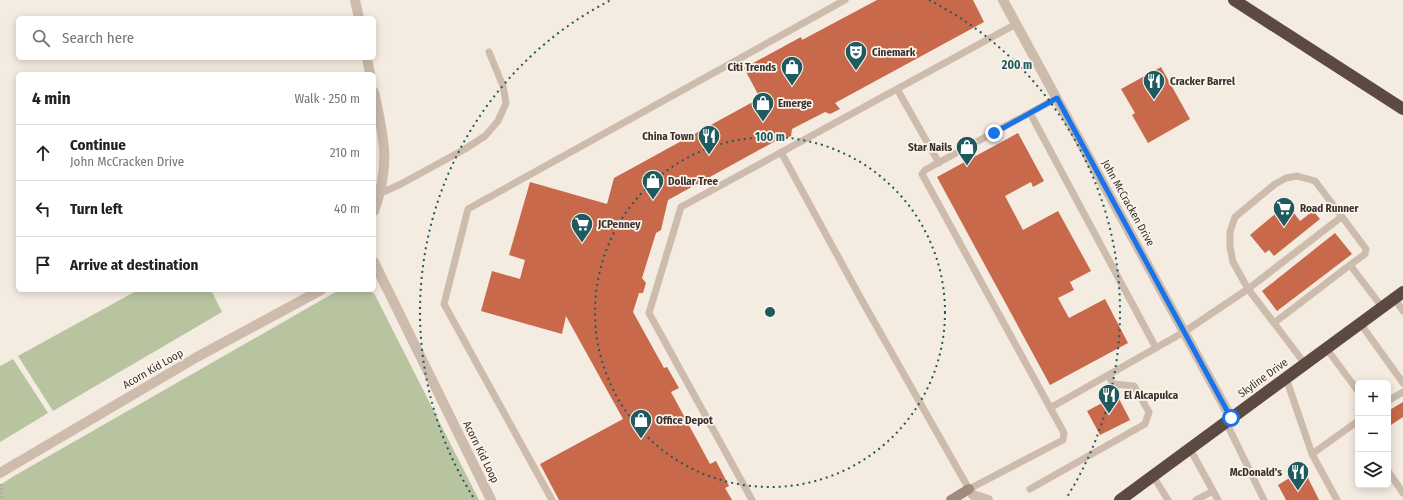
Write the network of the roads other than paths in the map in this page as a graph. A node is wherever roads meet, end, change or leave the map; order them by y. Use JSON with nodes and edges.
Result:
{"nodes":[{"id":1,"x":355,"y":0,"type":"edge"},
{"id":2,"x":845,"y":0,"type":"edge"},
{"id":3,"x":1003,"y":0,"type":"edge"},
{"id":4,"x":1234,"y":0,"type":"edge"},
{"id":5,"x":358,"y":16,"type":"edge"},
{"id":6,"x":1016,"y":24,"type":"junction"},
{"id":7,"x":489,"y":52,"type":"dead end"},
{"id":8,"x":367,"y":60,"type":"edge"},
{"id":9,"x":370,"y":72,"type":"edge"},
{"id":10,"x":897,"y":88,"type":"junction"},
{"id":11,"x":1057,"y":98,"type":"junction"},
{"id":12,"x":376,"y":101,"type":"edge"},
{"id":13,"x":1403,"y":109,"type":"edge"},
{"id":14,"x":1030,"y":113,"type":"junction"},
{"id":15,"x":781,"y":152,"type":"junction"},
{"id":16,"x":939,"y":163,"type":"junction"},
{"id":17,"x":381,"y":192,"type":"junction"},
{"id":18,"x":376,"y":206,"type":"edge"},
{"id":19,"x":1343,"y":218,"type":"junction"},
{"id":20,"x":1350,"y":265,"type":"junction"},
{"id":21,"x":376,"y":267,"type":"edge"},
{"id":22,"x":1248,"y":289,"type":"junction"},
{"id":23,"x":318,"y":292,"type":"edge"},
{"id":24,"x":1400,"y":293,"type":"edge"},
{"id":25,"x":1382,"y":307,"type":"junction"},
{"id":26,"x":1403,"y":312,"type":"edge"},
{"id":27,"x":1274,"y":323,"type":"junction"},
{"id":28,"x":1360,"y":323,"type":"junction"},
{"id":29,"x":1184,"y":332,"type":"junction"},
{"id":30,"x":1156,"y":348,"type":"junction"},
{"id":31,"x":1326,"y":348,"type":"junction"},
{"id":32,"x":1305,"y":364,"type":"junction"},
{"id":33,"x":1108,"y":375,"type":"junction"},
{"id":34,"x":1286,"y":378,"type":"junction"},
{"id":35,"x":1403,"y":383,"type":"edge"},
{"id":36,"x":1355,"y":387,"type":"edge"},
{"id":37,"x":1403,"y":392,"type":"edge"},
{"id":38,"x":1391,"y":400,"type":"edge"},
{"id":39,"x":1050,"y":408,"type":"junction"},
{"id":40,"x":1229,"y":420,"type":"junction"},
{"id":41,"x":1355,"y":425,"type":"edge"},
{"id":42,"x":1190,"y":449,"type":"junction"},
{"id":43,"x":1312,"y":454,"type":"junction"},
{"id":44,"x":0,"y":473,"type":"edge"},
{"id":45,"x":1391,"y":475,"type":"edge"},
{"id":46,"x":1153,"y":476,"type":"junction"},
{"id":47,"x":1030,"y":489,"type":"dead end"},
{"id":48,"x":1213,"y":491,"type":"junction"},
{"id":49,"x":1403,"y":493,"type":"edge"},
{"id":50,"x":971,"y":495,"type":"edge"},
{"id":51,"x":491,"y":500,"type":"edge"},
{"id":52,"x":552,"y":500,"type":"edge"},
{"id":53,"x":752,"y":500,"type":"edge"},
{"id":54,"x":951,"y":500,"type":"edge"},
{"id":55,"x":988,"y":500,"type":"edge"},
{"id":56,"x":1120,"y":500,"type":"edge"},
{"id":57,"x":1168,"y":500,"type":"edge"},
{"id":58,"x":1196,"y":500,"type":"edge"},
{"id":59,"x":1218,"y":500,"type":"edge"},
{"id":60,"x":1264,"y":500,"type":"edge"},
{"id":61,"x":1338,"y":500,"type":"edge"}],
"edges":[{"from":1,"to":5,"type":"street"},
{"from":2,"to":52,"type":"lane"},
{"from":3,"to":6,"type":"street","name":"John McCracken Drive"},
{"from":4,"to":13,"type":"highway"},
{"from":6,"to":10,"type":"lane"},
{"from":6,"to":11,"type":"street","name":"John McCracken Drive"},
{"from":7,"to":17,"type":"lane"},
{"from":8,"to":9,"type":"street"},
{"from":10,"to":15,"type":"lane"},
{"from":10,"to":16,"type":"lane"},
{"from":11,"to":14,"type":"lane"},
{"from":11,"to":29,"type":"street","name":"John McCracken Drive"},
{"from":12,"to":17,"type":"street"},
{"from":14,"to":16,"type":"lane"},
{"from":14,"to":30,"type":"lane"},
{"from":15,"to":50,"type":"lane"},
{"from":15,"to":53,"type":"lane"},
{"from":16,"to":39,"type":"lane"},
{"from":17,"to":18,"type":"street"},
{"from":19,"to":20,"type":"lane"},
{"from":19,"to":22,"type":"lane"},
{"from":19,"to":22,"type":"lane"},
{"from":20,"to":25,"type":"lane"},
{"from":20,"to":27,"type":"lane"},
{"from":21,"to":51,"type":"street","name":"Acorn Kid Loop"},
{"from":22,"to":27,"type":"lane"},
{"from":22,"to":29,"type":"lane"},
{"from":23,"to":44,"type":"street","name":"Acorn Kid Loop"},
{"from":24,"to":25,"type":"highway","name":"Skyline Drive"},
{"from":24,"to":26,"type":"lane"},
{"from":25,"to":28,"type":"highway","name":"Skyline Drive"},
{"from":27,"to":32,"type":"lane"},
{"from":28,"to":31,"type":"highway","name":"Skyline Drive"},
{"from":28,"to":35,"type":"lane"},
{"from":29,"to":30,"type":"lane"},
{"from":29,"to":40,"type":"street","name":"John McCracken Drive"},
{"from":30,"to":33,"type":"lane"},
{"from":31,"to":32,"type":"highway","name":"Skyline Drive"},
{"from":31,"to":36,"type":"lane"},
{"from":32,"to":34,"type":"highway","name":"Skyline Drive"},
{"from":33,"to":39,"type":"lane"},
{"from":33,"to":47,"type":"lane"},
{"from":34,"to":40,"type":"highway","name":"Skyline Drive"},
{"from":34,"to":43,"type":"lane"},
{"from":37,"to":38,"type":"lane"},
{"from":39,"to":50,"type":"lane"},
{"from":40,"to":42,"type":"highway","name":"Skyline Drive"},
{"from":40,"to":60,"type":"lane"},
{"from":41,"to":43,"type":"lane"},
{"from":42,"to":46,"type":"highway","name":"Skyline Drive"},
{"from":42,"to":48,"type":"lane"},
{"from":43,"to":61,"type":"lane"},
{"from":45,"to":49,"type":"lane"},
{"from":46,"to":56,"type":"highway","name":"Skyline Drive"},
{"from":46,"to":57,"type":"lane"},
{"from":48,"to":58,"type":"lane"},
{"from":48,"to":59,"type":"lane"},
{"from":50,"to":54,"type":"street"},
{"from":50,"to":55,"type":"street"}]}
